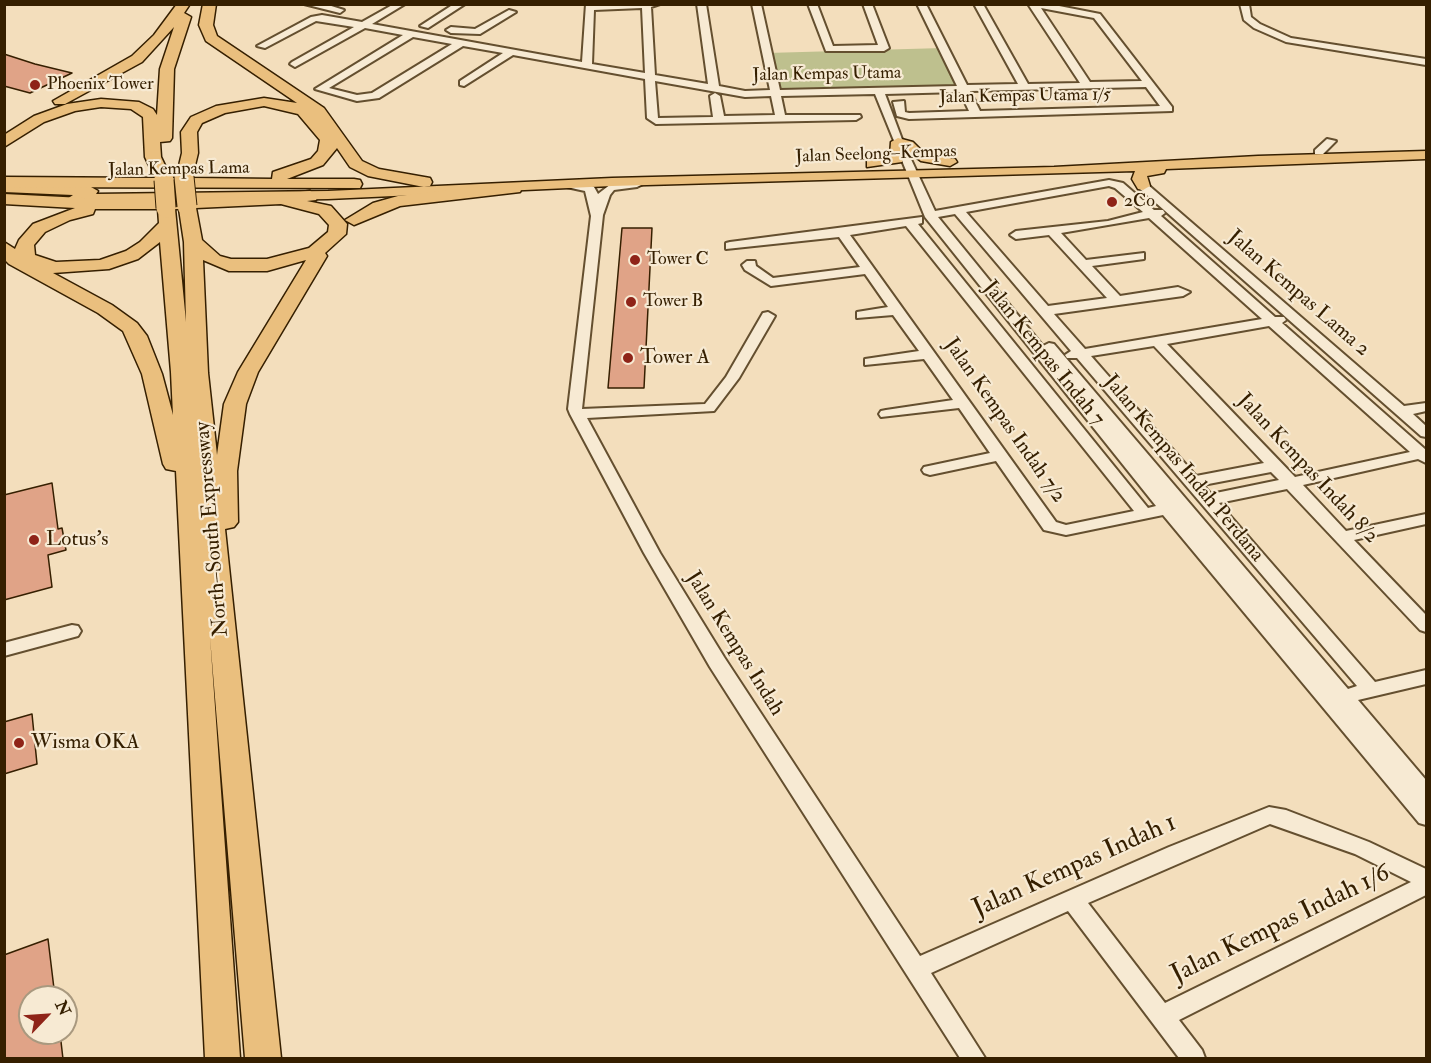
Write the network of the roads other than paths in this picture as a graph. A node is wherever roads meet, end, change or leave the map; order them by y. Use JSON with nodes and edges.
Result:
{"nodes":[{"id":1,"x":184,"y":4,"type":"edge"},
{"id":2,"x":190,"y":4,"type":"edge"},
{"id":3,"x":202,"y":4,"type":"edge"},
{"id":4,"x":210,"y":4,"type":"edge"},
{"id":5,"x":308,"y":4,"type":"edge"},
{"id":6,"x":401,"y":4,"type":"edge"},
{"id":7,"x":461,"y":4,"type":"edge"},
{"id":8,"x":656,"y":4,"type":"edge"},
{"id":9,"x":701,"y":4,"type":"edge"},
{"id":10,"x":756,"y":4,"type":"edge"},
{"id":11,"x":812,"y":4,"type":"edge"},
{"id":12,"x":867,"y":4,"type":"edge"},
{"id":13,"x":921,"y":4,"type":"edge"},
{"id":14,"x":978,"y":4,"type":"edge"},
{"id":15,"x":1244,"y":4,"type":"edge"},
{"id":16,"x":646,"y":5,"type":"edge"},
{"id":17,"x":1033,"y":5,"type":"edge"},
{"id":18,"x":590,"y":6,"type":"edge"},
{"id":19,"x":335,"y":7,"type":"edge"},
{"id":20,"x":512,"y":12,"type":"dead end"},
{"id":21,"x":378,"y":18,"type":"junction"},
{"id":22,"x":364,"y":25,"type":"junction"},
{"id":23,"x":425,"y":26,"type":"junction"},
{"id":24,"x":412,"y":34,"type":"junction"},
{"id":25,"x":461,"y":43,"type":"junction"},
{"id":26,"x":262,"y":46,"type":"dead end"},
{"id":27,"x":510,"y":52,"type":"junction"},
{"id":28,"x":1426,"y":62,"type":"edge"},
{"id":29,"x":295,"y":64,"type":"dead end"},
{"id":30,"x":588,"y":64,"type":"junction"},
{"id":31,"x":651,"y":76,"type":"junction"},
{"id":32,"x":464,"y":83,"type":"dead end"},
{"id":33,"x":1149,"y":84,"type":"junction"},
{"id":34,"x":1087,"y":86,"type":"junction"},
{"id":35,"x":1025,"y":87,"type":"junction"},
{"id":36,"x":1055,"y":87,"type":"junction"},
{"id":37,"x":963,"y":89,"type":"junction"},
{"id":38,"x":884,"y":90,"type":"junction"},
{"id":39,"x":715,"y":92,"type":"junction"},
{"id":40,"x":775,"y":93,"type":"junction"},
{"id":41,"x":900,"y":103,"type":"dead end"},
{"id":42,"x":1072,"y":112,"type":"junction"},
{"id":43,"x":976,"y":114,"type":"junction"},
{"id":44,"x":856,"y":117,"type":"dead end"},
{"id":45,"x":781,"y":119,"type":"junction"},
{"id":46,"x":719,"y":121,"type":"junction"},
{"id":47,"x":4,"y":135,"type":"edge"},
{"id":48,"x":1331,"y":141,"type":"dead end"},
{"id":49,"x":4,"y":142,"type":"edge"},
{"id":50,"x":903,"y":144,"type":"junction"},
{"id":51,"x":1426,"y":150,"type":"edge"},
{"id":52,"x":1319,"y":152,"type":"junction"},
{"id":53,"x":1426,"y":155,"type":"edge"},
{"id":54,"x":1106,"y":156,"type":"junction"},
{"id":55,"x":967,"y":162,"type":"junction"},
{"id":56,"x":1213,"y":164,"type":"junction"},
{"id":57,"x":1092,"y":169,"type":"junction"},
{"id":58,"x":740,"y":172,"type":"junction"},
{"id":59,"x":919,"y":175,"type":"junction"},
{"id":60,"x":4,"y":177,"type":"edge"},
{"id":61,"x":184,"y":177,"type":"junction"},
{"id":62,"x":164,"y":180,"type":"junction"},
{"id":63,"x":4,"y":182,"type":"edge"},
{"id":64,"x":213,"y":182,"type":"junction"},
{"id":65,"x":424,"y":182,"type":"junction"},
{"id":66,"x":655,"y":182,"type":"junction"},
{"id":67,"x":106,"y":184,"type":"junction"},
{"id":68,"x":354,"y":184,"type":"junction"},
{"id":69,"x":565,"y":184,"type":"junction"},
{"id":70,"x":1143,"y":186,"type":"junction"},
{"id":71,"x":4,"y":188,"type":"edge"},
{"id":72,"x":514,"y":188,"type":"junction"},
{"id":73,"x":328,"y":195,"type":"junction"},
{"id":74,"x":4,"y":198,"type":"edge"},
{"id":75,"x":254,"y":202,"type":"junction"},
{"id":76,"x":122,"y":206,"type":"junction"},
{"id":77,"x":958,"y":211,"type":"junction"},
{"id":78,"x":1172,"y":211,"type":"junction"},
{"id":79,"x":1152,"y":214,"type":"junction"},
{"id":80,"x":167,"y":216,"type":"junction"},
{"id":81,"x":597,"y":216,"type":"junction"},
{"id":82,"x":934,"y":216,"type":"junction"},
{"id":83,"x":354,"y":220,"type":"dead end"},
{"id":84,"x":909,"y":221,"type":"junction"},
{"id":85,"x":1052,"y":231,"type":"junction"},
{"id":86,"x":842,"y":233,"type":"junction"},
{"id":87,"x":1016,"y":235,"type":"dead end"},
{"id":88,"x":193,"y":242,"type":"junction"},
{"id":89,"x":730,"y":246,"type":"dead end"},
{"id":90,"x":4,"y":247,"type":"edge"},
{"id":91,"x":318,"y":256,"type":"dead end"},
{"id":92,"x":1140,"y":256,"type":"dead end"},
{"id":93,"x":751,"y":264,"type":"dead end"},
{"id":94,"x":1083,"y":264,"type":"junction"},
{"id":95,"x":868,"y":270,"type":"junction"},
{"id":96,"x":1183,"y":292,"type":"dead end"},
{"id":97,"x":1117,"y":300,"type":"junction"},
{"id":98,"x":897,"y":310,"type":"junction"},
{"id":99,"x":1044,"y":311,"type":"junction"},
{"id":100,"x":862,"y":315,"type":"dead end"},
{"id":101,"x":768,"y":316,"type":"dead end"},
{"id":102,"x":1294,"y":318,"type":"junction"},
{"id":103,"x":1273,"y":321,"type":"junction"},
{"id":104,"x":1158,"y":342,"type":"junction"},
{"id":105,"x":928,"y":354,"type":"junction"},
{"id":106,"x":1081,"y":354,"type":"junction"},
{"id":107,"x":1052,"y":359,"type":"junction"},
{"id":108,"x":870,"y":362,"type":"dead end"},
{"id":109,"x":963,"y":403,"type":"junction"},
{"id":110,"x":1426,"y":407,"type":"edge"},
{"id":111,"x":1401,"y":411,"type":"junction"},
{"id":112,"x":577,"y":414,"type":"junction"},
{"id":113,"x":886,"y":414,"type":"dead end"},
{"id":114,"x":1426,"y":433,"type":"edge"},
{"id":115,"x":1000,"y":455,"type":"junction"},
{"id":116,"x":1424,"y":456,"type":"edge"},
{"id":117,"x":1275,"y":466,"type":"junction"},
{"id":118,"x":930,"y":470,"type":"dead end"},
{"id":119,"x":1191,"y":482,"type":"junction"},
{"id":120,"x":1291,"y":483,"type":"junction"},
{"id":121,"x":1207,"y":500,"type":"junction"},
{"id":122,"x":1175,"y":507,"type":"junction"},
{"id":123,"x":187,"y":510,"type":"junction"},
{"id":124,"x":1145,"y":514,"type":"junction"},
{"id":125,"x":1426,"y":519,"type":"edge"},
{"id":126,"x":1343,"y":537,"type":"junction"},
{"id":127,"x":1426,"y":626,"type":"edge"},
{"id":128,"x":222,"y":629,"type":"junction"},
{"id":129,"x":72,"y":631,"type":"dead end"},
{"id":130,"x":4,"y":650,"type":"edge"},
{"id":131,"x":1426,"y":677,"type":"edge"},
{"id":132,"x":1371,"y":690,"type":"junction"},
{"id":133,"x":1335,"y":699,"type":"junction"},
{"id":134,"x":1426,"y":794,"type":"edge"},
{"id":135,"x":1426,"y":817,"type":"edge"},
{"id":136,"x":1426,"y":879,"type":"edge"},
{"id":137,"x":1426,"y":885,"type":"edge"},
{"id":138,"x":1072,"y":898,"type":"junction"},
{"id":139,"x":916,"y":969,"type":"junction"},
{"id":140,"x":217,"y":976,"type":"junction"},
{"id":141,"x":1161,"y":1017,"type":"junction"},
{"id":142,"x":211,"y":1059,"type":"edge"},
{"id":143,"x":222,"y":1059,"type":"edge"},
{"id":144,"x":263,"y":1059,"type":"edge"},
{"id":145,"x":973,"y":1059,"type":"edge"},
{"id":146,"x":1193,"y":1059,"type":"edge"}],
"edges":[{"from":1,"to":47,"type":"highway"},
{"from":2,"to":62,"type":"highway","name":"North–South Expressway"},
{"from":3,"to":61,"type":"highway","name":"North–South Expressway"},
{"from":4,"to":65,"type":"highway"},
{"from":5,"to":19,"type":"street"},
{"from":6,"to":21,"type":"street"},
{"from":7,"to":23,"type":"street"},
{"from":8,"to":16,"type":"street"},
{"from":9,"to":39,"type":"street"},
{"from":10,"to":40,"type":"street"},
{"from":11,"to":12,"type":"street"},
{"from":13,"to":37,"type":"street"},
{"from":14,"to":35,"type":"street"},
{"from":15,"to":28,"type":"street"},
{"from":16,"to":18,"type":"street"},
{"from":16,"to":31,"type":"street"},
{"from":17,"to":33,"type":"street"},
{"from":17,"to":34,"type":"street"},
{"from":18,"to":30,"type":"street"},
{"from":19,"to":21,"type":"street"},
{"from":20,"to":23,"type":"street"},
{"from":21,"to":22,"type":"street"},
{"from":21,"to":23,"type":"street"},
{"from":22,"to":24,"type":"street","name":"Jalan Kempas Utama"},
{"from":22,"to":26,"type":"street","name":"Jalan Kempas Utama"},
{"from":22,"to":29,"type":"street"},
{"from":24,"to":25,"type":"street","name":"Jalan Kempas Utama"},
{"from":24,"to":25,"type":"street"},
{"from":25,"to":27,"type":"street","name":"Jalan Kempas Utama"},
{"from":27,"to":30,"type":"street","name":"Jalan Kempas Utama"},
{"from":27,"to":32,"type":"street"},
{"from":30,"to":31,"type":"street","name":"Jalan Kempas Utama"},
{"from":31,"to":39,"type":"street","name":"Jalan Kempas Utama"},
{"from":31,"to":46,"type":"street"},
{"from":33,"to":34,"type":"street","name":"Jalan Kempas Utama"},
{"from":33,"to":42,"type":"street","name":"Jalan Kempas Utama 1/5"},
{"from":34,"to":36,"type":"street","name":"Jalan Kempas Utama"},
{"from":35,"to":36,"type":"street","name":"Jalan Kempas Utama"},
{"from":35,"to":37,"type":"street","name":"Jalan Kempas Utama"},
{"from":36,"to":42,"type":"street"},
{"from":37,"to":38,"type":"street","name":"Jalan Kempas Utama"},
{"from":37,"to":43,"type":"street"},
{"from":38,"to":40,"type":"street","name":"Jalan Kempas Utama"},
{"from":38,"to":50,"type":"street"},
{"from":38,"to":50,"type":"street"},
{"from":39,"to":40,"type":"street","name":"Jalan Kempas Utama"},
{"from":39,"to":46,"type":"street"},
{"from":40,"to":45,"type":"street"},
{"from":41,"to":43,"type":"street","name":"Jalan Kempas Utama 1/5"},
{"from":42,"to":43,"type":"street","name":"Jalan Kempas Utama 1/5"},
{"from":44,"to":45,"type":"street"},
{"from":45,"to":46,"type":"street"},
{"from":48,"to":52,"type":"street"},
{"from":49,"to":62,"type":"highway"},
{"from":50,"to":55,"type":"main road"},
{"from":50,"to":58,"type":"main road"},
{"from":50,"to":59,"type":"street","name":"Jalan Kempas Indah Perdana"},
{"from":51,"to":52,"type":"main road","name":"Jalan Seelong–Kempas"},
{"from":52,"to":54,"type":"main road","name":"Jalan Seelong–Kempas"},
{"from":53,"to":56,"type":"main road","name":"Jalan Seelong–Kempas"},
{"from":54,"to":55,"type":"main road","name":"Jalan Seelong–Kempas"},
{"from":54,"to":57,"type":"main road"},
{"from":55,"to":59,"type":"main road","name":"Jalan Seelong–Kempas"},
{"from":56,"to":57,"type":"main road","name":"Jalan Seelong–Kempas"},
{"from":56,"to":70,"type":"main road"},
{"from":57,"to":59,"type":"main road","name":"Jalan Seelong–Kempas"},
{"from":57,"to":70,"type":"main road"},
{"from":58,"to":59,"type":"main road","name":"Jalan Seelong–Kempas"},
{"from":58,"to":65,"type":"main road","name":"Jalan Seelong–Kempas"},
{"from":59,"to":66,"type":"main road","name":"Jalan Seelong–Kempas"},
{"from":59,"to":82,"type":"street","name":"Jalan Kempas Indah Perdana"},
{"from":60,"to":67,"type":"highway"},
{"from":61,"to":64,"type":"highway"},
{"from":61,"to":88,"type":"highway","name":"North–South Expressway","bridge":true},
{"from":62,"to":80,"type":"highway","name":"North–South Expressway","bridge":true},
{"from":63,"to":67,"type":"highway"},
{"from":64,"to":67,"type":"highway"},
{"from":64,"to":68,"type":"highway"},
{"from":65,"to":68,"type":"main road","name":"Jalan Seelong–Kempas"},
{"from":66,"to":69,"type":"main road","name":"Jalan Seelong–Kempas"},
{"from":66,"to":81,"type":"street"},
{"from":68,"to":71,"type":"main road","name":"Jalan Kempas Lama"},
{"from":69,"to":72,"type":"main road","name":"Jalan Seelong–Kempas"},
{"from":69,"to":81,"type":"street"},
{"from":70,"to":78,"type":"street","name":"Jalan Kempas Lama 2"},
{"from":72,"to":73,"type":"main road","name":"Jalan Seelong–Kempas"},
{"from":72,"to":83,"type":"highway"},
{"from":73,"to":74,"type":"main road","name":"Jalan Kempas Lama"},
{"from":73,"to":75,"type":"highway"},
{"from":74,"to":76,"type":"highway"},
{"from":75,"to":76,"type":"highway"},
{"from":75,"to":88,"type":"highway"},
{"from":76,"to":80,"type":"highway"},
{"from":77,"to":79,"type":"street"},
{"from":77,"to":82,"type":"street"},
{"from":77,"to":99,"type":"street"},
{"from":78,"to":79,"type":"street"},
{"from":78,"to":102,"type":"street","name":"Jalan Kempas Lama 2"},
{"from":79,"to":85,"type":"street"},
{"from":79,"to":103,"type":"street"},
{"from":80,"to":123,"type":"highway","name":"North–South Expressway"},
{"from":81,"to":112,"type":"street","name":"Jalan Kempas Indah"},
{"from":82,"to":84,"type":"street"},
{"from":82,"to":107,"type":"street","name":"Jalan Kempas Indah Perdana"},
{"from":84,"to":86,"type":"street"},
{"from":84,"to":124,"type":"street","name":"Jalan Kempas Indah 7"},
{"from":85,"to":87,"type":"street"},
{"from":85,"to":94,"type":"street"},
{"from":86,"to":89,"type":"street"},
{"from":86,"to":95,"type":"street","name":"Jalan Kempas Indah 7/2"},
{"from":88,"to":128,"type":"highway","name":"North–South Expressway"},
{"from":90,"to":123,"type":"highway"},
{"from":91,"to":128,"type":"highway"},
{"from":92,"to":94,"type":"street"},
{"from":93,"to":95,"type":"street"},
{"from":94,"to":97,"type":"street"},
{"from":95,"to":98,"type":"street","name":"Jalan Kempas Indah 7/2"},
{"from":96,"to":97,"type":"street"},
{"from":97,"to":99,"type":"street"},
{"from":98,"to":100,"type":"street"},
{"from":98,"to":105,"type":"street","name":"Jalan Kempas Indah 7/2"},
{"from":99,"to":106,"type":"street"},
{"from":101,"to":112,"type":"street"},
{"from":102,"to":103,"type":"street"},
{"from":102,"to":111,"type":"street","name":"Jalan Kempas Lama 2"},
{"from":103,"to":104,"type":"street"},
{"from":103,"to":116,"type":"street"},
{"from":104,"to":106,"type":"street"},
{"from":104,"to":117,"type":"street","name":"Jalan Kempas Indah 8/2"},
{"from":105,"to":108,"type":"street"},
{"from":105,"to":109,"type":"street","name":"Jalan Kempas Indah 7/2"},
{"from":106,"to":107,"type":"street"},
{"from":106,"to":119,"type":"street"},
{"from":107,"to":122,"type":"street","name":"Jalan Kempas Indah Perdana"},
{"from":109,"to":113,"type":"street"},
{"from":109,"to":115,"type":"street","name":"Jalan Kempas Indah 7/2"},
{"from":110,"to":111,"type":"street"},
{"from":111,"to":114,"type":"street","name":"Jalan Kempas Lama 2"},
{"from":112,"to":139,"type":"street","name":"Jalan Kempas Indah"},
{"from":115,"to":118,"type":"street"},
{"from":115,"to":124,"type":"street","name":"Jalan Kempas Indah 7/2"},
{"from":116,"to":120,"type":"street"},
{"from":117,"to":119,"type":"street"},
{"from":117,"to":120,"type":"street","name":"Jalan Kempas Indah 8/2"},
{"from":119,"to":121,"type":"street"},
{"from":120,"to":121,"type":"street"},
{"from":120,"to":126,"type":"street","name":"Jalan Kempas Indah 8/2"},
{"from":121,"to":132,"type":"street"},
{"from":122,"to":124,"type":"street","name":"Jalan Kempas Indah 7/2"},
{"from":122,"to":133,"type":"street","name":"Jalan Kempas Indah Perdana"},
{"from":123,"to":140,"type":"highway","name":"North–South Expressway"},
{"from":125,"to":126,"type":"street"},
{"from":126,"to":127,"type":"street","name":"Jalan Kempas Indah 8/2"},
{"from":128,"to":144,"type":"highway","name":"North–South Expressway"},
{"from":129,"to":130,"type":"street"},
{"from":131,"to":132,"type":"street"},
{"from":132,"to":133,"type":"street"},
{"from":133,"to":134,"type":"street","name":"Jalan Kempas Indah Perdana"},
{"from":133,"to":135,"type":"street","name":"Jalan Kempas Indah Perdana"},
{"from":136,"to":138,"type":"street","name":"Jalan Kempas Indah 1"},
{"from":137,"to":141,"type":"street","name":"Jalan Kempas Indah 1/6"},
{"from":138,"to":139,"type":"street","name":"Jalan Kempas Indah 1"},
{"from":138,"to":141,"type":"street"},
{"from":139,"to":145,"type":"street","name":"Jalan Kempas Indah"},
{"from":140,"to":142,"type":"highway"},
{"from":140,"to":143,"type":"highway","name":"North–South Expressway"},
{"from":141,"to":146,"type":"street"}]}
